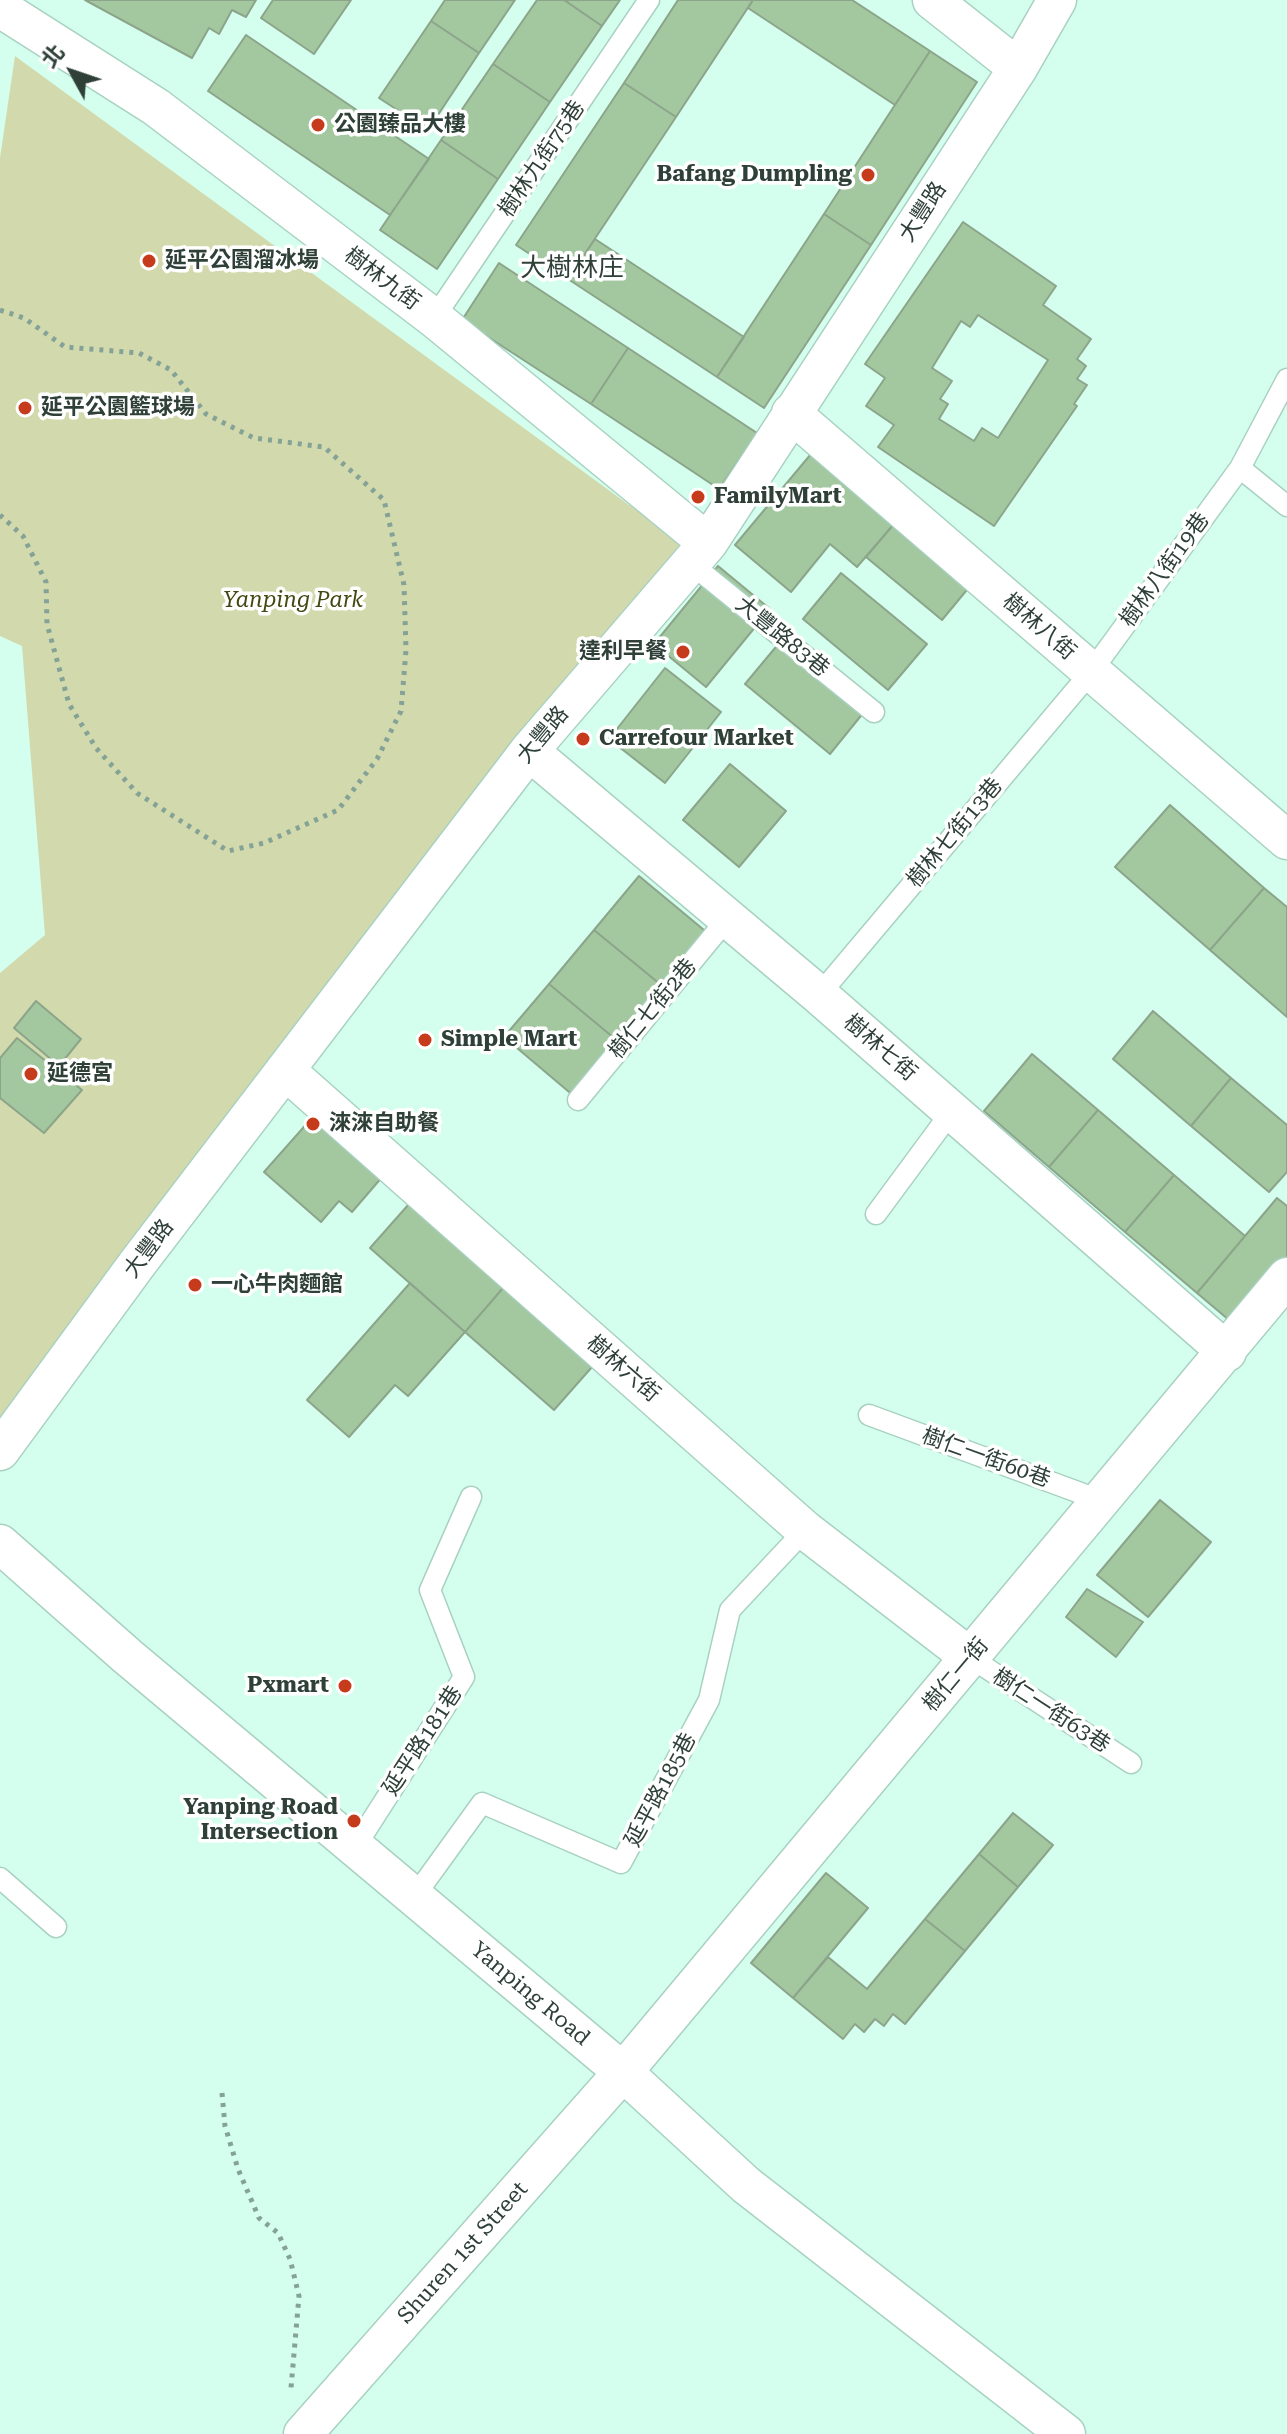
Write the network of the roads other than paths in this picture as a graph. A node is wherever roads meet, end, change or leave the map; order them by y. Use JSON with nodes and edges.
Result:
{"nodes":[{"id":1,"x":649,"y":0,"type":"edge"},
{"id":2,"x":932,"y":0,"type":"edge"},
{"id":3,"x":1057,"y":0,"type":"edge"},
{"id":4,"x":0,"y":8,"type":"edge"},
{"id":5,"x":1018,"y":68,"type":"junction"},
{"id":6,"x":434,"y":318,"type":"junction"},
{"id":7,"x":1287,"y":379,"type":"edge"},
{"id":8,"x":791,"y":413,"type":"junction"},
{"id":9,"x":1240,"y":468,"type":"junction"},
{"id":10,"x":1287,"y":506,"type":"edge"},
{"id":11,"x":699,"y":553,"type":"junction"},
{"id":12,"x":1091,"y":672,"type":"junction"},
{"id":13,"x":874,"y":712,"type":"dead end"},
{"id":14,"x":529,"y":751,"type":"junction"},
{"id":15,"x":1287,"y":840,"type":"edge"},
{"id":16,"x":728,"y":918,"type":"junction"},
{"id":17,"x":819,"y":995,"type":"junction"},
{"id":18,"x":285,"y":1070,"type":"junction"},
{"id":19,"x":578,"y":1100,"type":"dead end"},
{"id":20,"x":952,"y":1111,"type":"junction"},
{"id":21,"x":876,"y":1214,"type":"dead end"},
{"id":22,"x":1287,"y":1277,"type":"edge"},
{"id":23,"x":1227,"y":1352,"type":"junction"},
{"id":24,"x":869,"y":1415,"type":"dead end"},
{"id":25,"x":0,"y":1451,"type":"edge"},
{"id":26,"x":471,"y":1497,"type":"dead end"},
{"id":27,"x":1102,"y":1501,"type":"junction"},
{"id":28,"x":805,"y":1530,"type":"junction"},
{"id":29,"x":0,"y":1544,"type":"edge"},
{"id":30,"x":971,"y":1658,"type":"junction"},
{"id":31,"x":1131,"y":1763,"type":"dead end"},
{"id":32,"x":355,"y":1847,"type":"junction"},
{"id":33,"x":0,"y":1878,"type":"edge"},
{"id":34,"x":414,"y":1897,"type":"junction"},
{"id":35,"x":56,"y":1927,"type":"dead end"},
{"id":36,"x":623,"y":2072,"type":"junction"},
{"id":37,"x":296,"y":2419,"type":"edge"},
{"id":38,"x":1066,"y":2434,"type":"edge"}],
"edges":[{"from":1,"to":6,"type":"lane","name":"樹林九街75巷"},
{"from":2,"to":5,"type":"street"},
{"from":3,"to":5,"type":"street","name":"大豐路"},
{"from":4,"to":6,"type":"street","name":"樹林九街"},
{"from":5,"to":8,"type":"street","name":"大豐路"},
{"from":6,"to":11,"type":"street","name":"樹林九街"},
{"from":7,"to":9,"type":"lane","name":"樹林八街19巷"},
{"from":8,"to":11,"type":"street","name":"大豐路"},
{"from":8,"to":12,"type":"street","name":"樹林八街"},
{"from":9,"to":10,"type":"lane"},
{"from":9,"to":12,"type":"lane","name":"樹林八街19巷"},
{"from":11,"to":13,"type":"lane","name":"大豐路83巷"},
{"from":11,"to":14,"type":"street","name":"大豐路"},
{"from":12,"to":15,"type":"street","name":"樹林八街"},
{"from":12,"to":17,"type":"lane","name":"樹林七街13巷"},
{"from":14,"to":16,"type":"street","name":"樹林七街"},
{"from":14,"to":18,"type":"street","name":"大豐路"},
{"from":16,"to":17,"type":"street","name":"樹林七街"},
{"from":16,"to":19,"type":"lane","name":"樹仁七街2巷"},
{"from":17,"to":20,"type":"street","name":"樹林七街"},
{"from":18,"to":25,"type":"street","name":"大豐路"},
{"from":18,"to":28,"type":"street","name":"樹林六街"},
{"from":20,"to":21,"type":"lane"},
{"from":20,"to":23,"type":"street","name":"樹林七街"},
{"from":22,"to":23,"type":"street","name":"樹仁一街"},
{"from":23,"to":27,"type":"street","name":"樹仁一街"},
{"from":24,"to":27,"type":"lane","name":"樹仁一街60巷"},
{"from":26,"to":32,"type":"lane","name":"延平路181巷"},
{"from":27,"to":30,"type":"street","name":"樹仁一街"},
{"from":28,"to":30,"type":"street","name":"樹林六街"},
{"from":28,"to":34,"type":"lane","name":"延平路185巷"},
{"from":29,"to":32,"type":"street","name":"Yanping Road"},
{"from":30,"to":31,"type":"lane","name":"樹仁一街63巷"},
{"from":30,"to":36,"type":"street","name":"樹仁一街"},
{"from":32,"to":34,"type":"street","name":"Yanping Road"},
{"from":33,"to":35,"type":"lane"},
{"from":34,"to":36,"type":"street","name":"Yanping Road"},
{"from":36,"to":37,"type":"street","name":"Shuren 1st Street"},
{"from":36,"to":38,"type":"street","name":"Yanping Road"}]}
